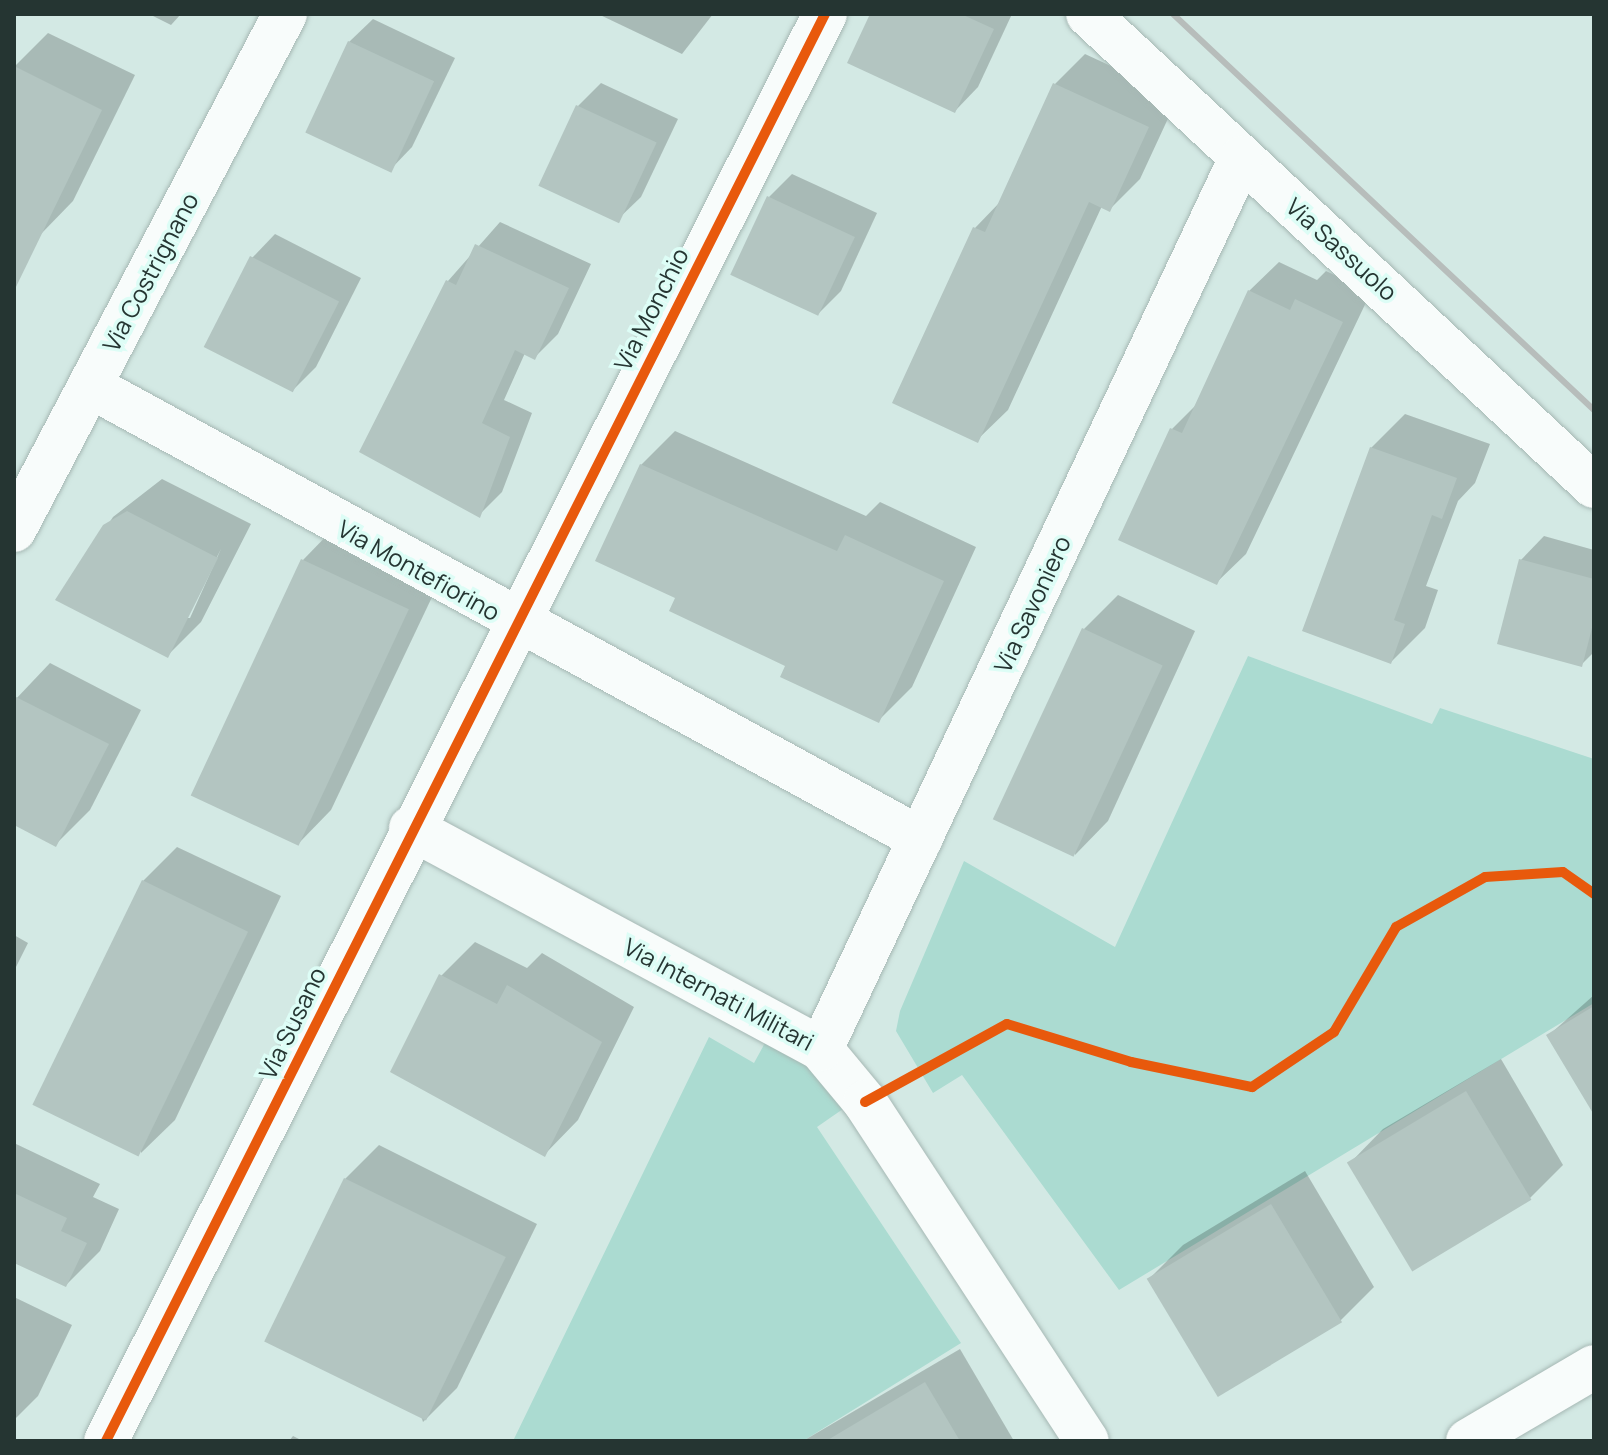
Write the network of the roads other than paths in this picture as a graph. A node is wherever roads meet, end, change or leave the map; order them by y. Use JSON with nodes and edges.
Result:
{"nodes":[{"id":1,"x":285,"y":14,"type":"edge"},
{"id":2,"x":825,"y":14,"type":"edge"},
{"id":3,"x":1088,"y":14,"type":"edge"},
{"id":4,"x":1241,"y":158,"type":"junction"},
{"id":5,"x":90,"y":386,"type":"junction"},
{"id":6,"x":1594,"y":486,"type":"edge"},
{"id":7,"x":14,"y":530,"type":"edge"},
{"id":8,"x":513,"y":622,"type":"junction"},
{"id":9,"x":411,"y":828,"type":"junction"},
{"id":10,"x":921,"y":839,"type":"junction"},
{"id":11,"x":821,"y":1049,"type":"junction"},
{"id":12,"x":1594,"y":1367,"type":"edge"},
{"id":13,"x":106,"y":1441,"type":"edge"},
{"id":14,"x":1087,"y":1441,"type":"edge"},
{"id":15,"x":1468,"y":1441,"type":"edge"}],
"edges":[{"from":1,"to":5,"type":"street","name":"Via Costrignano"},
{"from":2,"to":8,"type":"street","name":"Via Monchio"},
{"from":3,"to":4,"type":"street","name":"Via Sassuolo"},
{"from":4,"to":6,"type":"street","name":"Via Sassuolo"},
{"from":4,"to":10,"type":"street","name":"Via Savoniero"},
{"from":5,"to":7,"type":"street","name":"Via Costrignano"},
{"from":5,"to":8,"type":"street","name":"Via Montefiorino"},
{"from":8,"to":9,"type":"street","name":"Via Susano"},
{"from":8,"to":10,"type":"street","name":"Via Montefiorino"},
{"from":9,"to":11,"type":"street","name":"Via Internati Militari"},
{"from":9,"to":13,"type":"street","name":"Via Susano"},
{"from":10,"to":11,"type":"street","name":"Via Savoniero"},
{"from":11,"to":14,"type":"street","name":"Via Internati Militari"},
{"from":12,"to":15,"type":"street"}]}
